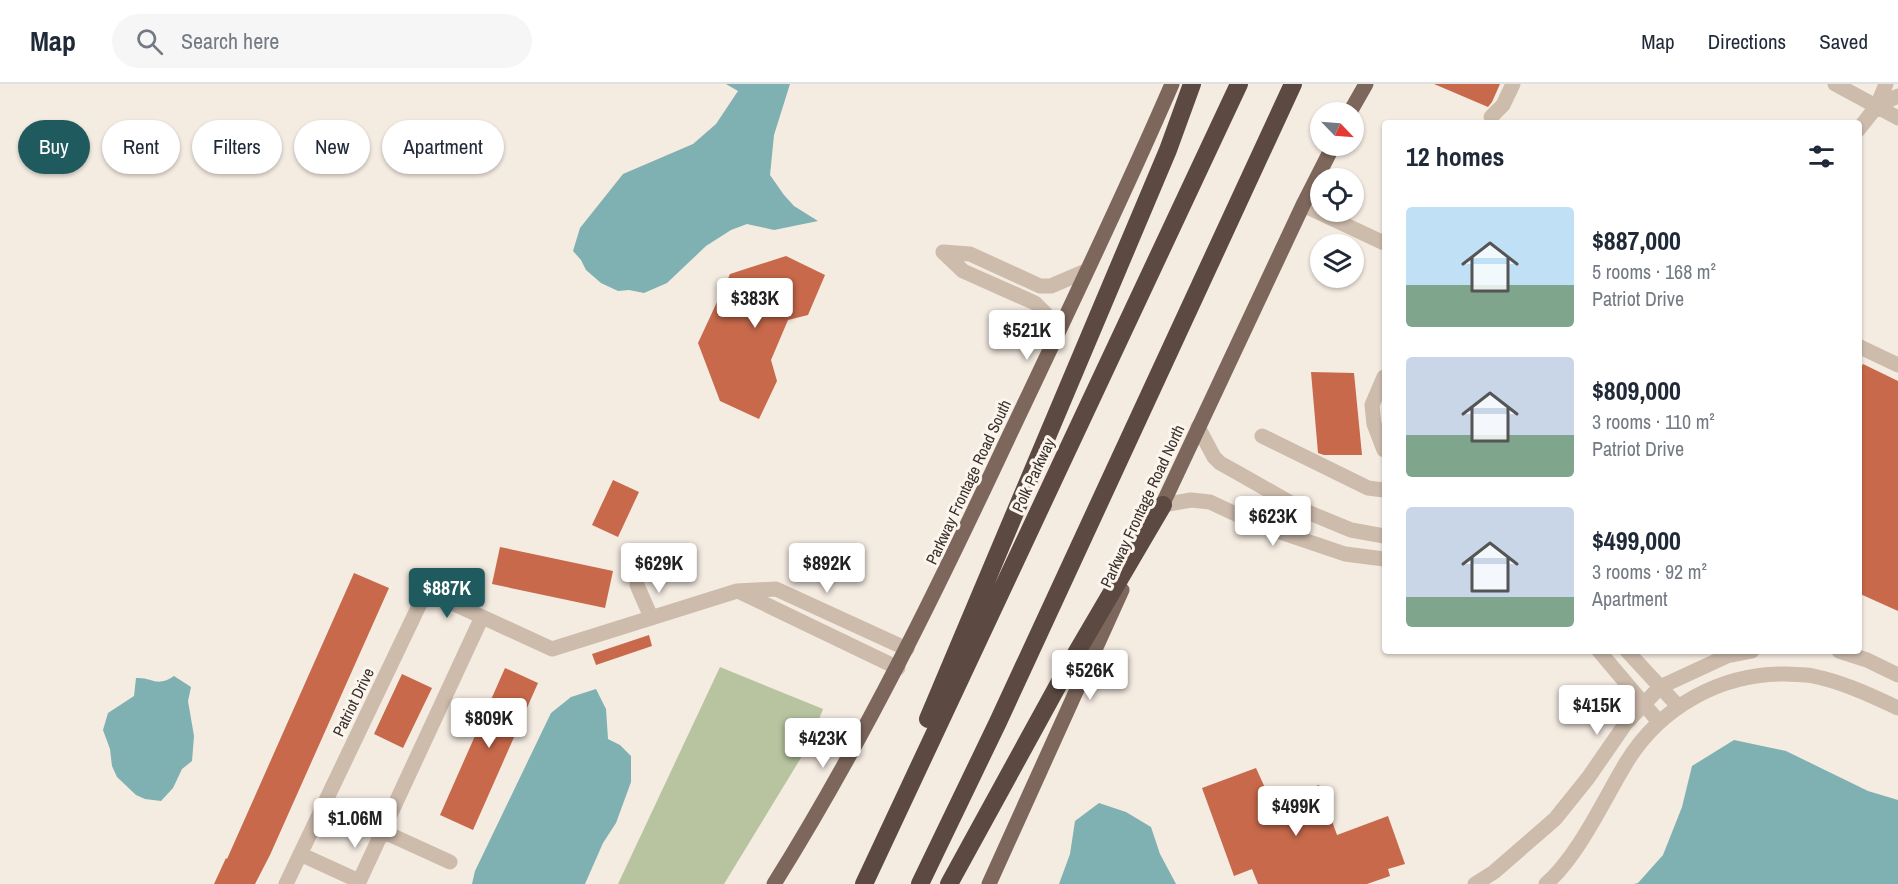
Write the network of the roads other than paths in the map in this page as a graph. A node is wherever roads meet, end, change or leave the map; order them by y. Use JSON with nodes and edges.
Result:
{"nodes":[{"id":1,"x":1172,"y":84,"type":"edge"},
{"id":2,"x":1191,"y":84,"type":"edge"},
{"id":3,"x":1239,"y":84,"type":"edge"},
{"id":4,"x":1293,"y":84,"type":"edge"},
{"id":5,"x":1366,"y":84,"type":"edge"},
{"id":6,"x":1513,"y":84,"type":"edge"},
{"id":7,"x":1835,"y":84,"type":"edge"},
{"id":8,"x":1886,"y":84,"type":"edge"},
{"id":9,"x":1898,"y":96,"type":"edge"},
{"id":10,"x":1356,"y":102,"type":"edge"},
{"id":11,"x":1877,"y":106,"type":"junction"},
{"id":12,"x":1491,"y":117,"type":"dead end"},
{"id":13,"x":1898,"y":118,"type":"edge"},
{"id":14,"x":1862,"y":125,"type":"edge"},
{"id":15,"x":1328,"y":156,"type":"edge"},
{"id":16,"x":1303,"y":205,"type":"junction"},
{"id":17,"x":1382,"y":242,"type":"edge"},
{"id":18,"x":1086,"y":271,"type":"junction"},
{"id":19,"x":1053,"y":343,"type":"junction"},
{"id":20,"x":1862,"y":348,"type":"edge"},
{"id":21,"x":1898,"y":365,"type":"edge"},
{"id":22,"x":1382,"y":382,"type":"edge"},
{"id":23,"x":1198,"y":427,"type":"junction"},
{"id":24,"x":1262,"y":436,"type":"dead end"},
{"id":25,"x":1382,"y":445,"type":"edge"},
{"id":26,"x":1382,"y":490,"type":"edge"},
{"id":27,"x":1163,"y":505,"type":"junction"},
{"id":28,"x":1382,"y":536,"type":"edge"},
{"id":29,"x":1382,"y":559,"type":"edge"},
{"id":30,"x":637,"y":585,"type":"dead end"},
{"id":31,"x":737,"y":591,"type":"junction"},
{"id":32,"x":482,"y":617,"type":"junction"},
{"id":33,"x":651,"y":617,"type":"junction"},
{"id":34,"x":907,"y":649,"type":"junction"},
{"id":35,"x":1601,"y":654,"type":"edge"},
{"id":36,"x":1631,"y":654,"type":"edge"},
{"id":37,"x":1737,"y":654,"type":"edge"},
{"id":38,"x":1848,"y":654,"type":"edge"},
{"id":39,"x":898,"y":668,"type":"junction"},
{"id":40,"x":1898,"y":675,"type":"edge"},
{"id":41,"x":1660,"y":687,"type":"junction"},
{"id":42,"x":1643,"y":704,"type":"junction"},
{"id":43,"x":1678,"y":706,"type":"junction"},
{"id":44,"x":1898,"y":708,"type":"edge"},
{"id":45,"x":1659,"y":722,"type":"junction"},
{"id":46,"x":382,"y":831,"type":"junction"},
{"id":47,"x":300,"y":854,"type":"junction"},
{"id":48,"x":450,"y":862,"type":"dead end"},
{"id":49,"x":359,"y":883,"type":"edge"},
{"id":50,"x":286,"y":884,"type":"edge"},
{"id":51,"x":774,"y":884,"type":"edge"},
{"id":52,"x":863,"y":884,"type":"edge"},
{"id":53,"x":920,"y":884,"type":"edge"},
{"id":54,"x":949,"y":884,"type":"edge"},
{"id":55,"x":989,"y":884,"type":"edge"},
{"id":56,"x":1475,"y":884,"type":"edge"},
{"id":57,"x":1546,"y":884,"type":"edge"}],
"edges":[{"from":1,"to":18,"type":"main road","name":"Parkway Frontage Road South"},
{"from":2,"to":52,"type":"highway"},
{"from":3,"to":52,"type":"highway","name":"Polk Parkway"},
{"from":4,"to":53,"type":"highway"},
{"from":5,"to":10,"type":"main road"},
{"from":6,"to":12,"type":"street"},
{"from":7,"to":11,"type":"street"},
{"from":8,"to":11,"type":"street"},
{"from":9,"to":11,"type":"street"},
{"from":11,"to":13,"type":"street"},
{"from":11,"to":14,"type":"street"},
{"from":15,"to":16,"type":"main road","name":"Parkway Frontage Road North"},
{"from":16,"to":17,"type":"street"},
{"from":16,"to":23,"type":"main road","name":"Parkway Frontage Road North"},
{"from":18,"to":19,"type":"main road","name":"Parkway Frontage Road South"},
{"from":18,"to":19,"type":"street"},
{"from":19,"to":34,"type":"main road","name":"Parkway Frontage Road South"},
{"from":20,"to":21,"type":"street"},
{"from":22,"to":25,"type":"street"},
{"from":23,"to":27,"type":"main road","name":"Parkway Frontage Road North"},
{"from":23,"to":28,"type":"street"},
{"from":24,"to":26,"type":"street"},
{"from":27,"to":29,"type":"street"},
{"from":27,"to":54,"type":"highway"},
{"from":27,"to":55,"type":"main road","name":"Parkway Frontage Road North"},
{"from":30,"to":33,"type":"street"},
{"from":31,"to":33,"type":"street","name":"Patriot Drive"},
{"from":31,"to":34,"type":"street","name":"Patriot Drive"},
{"from":31,"to":39,"type":"street"},
{"from":32,"to":33,"type":"street","name":"Patriot Drive"},
{"from":32,"to":46,"type":"street"},
{"from":32,"to":47,"type":"street","name":"Patriot Drive"},
{"from":34,"to":39,"type":"main road","name":"Parkway Frontage Road South"},
{"from":35,"to":42,"type":"street"},
{"from":36,"to":41,"type":"street"},
{"from":37,"to":41,"type":"street"},
{"from":38,"to":40,"type":"street"},
{"from":39,"to":51,"type":"main road","name":"Parkway Frontage Road South"},
{"from":41,"to":42,"type":"street"},
{"from":41,"to":43,"type":"street"},
{"from":42,"to":45,"type":"street"},
{"from":42,"to":56,"type":"street"},
{"from":43,"to":44,"type":"street"},
{"from":43,"to":45,"type":"street"},
{"from":45,"to":57,"type":"street"},
{"from":46,"to":48,"type":"street"},
{"from":46,"to":49,"type":"street"},
{"from":47,"to":49,"type":"street"},
{"from":47,"to":50,"type":"street","name":"Patriot Drive"}]}
